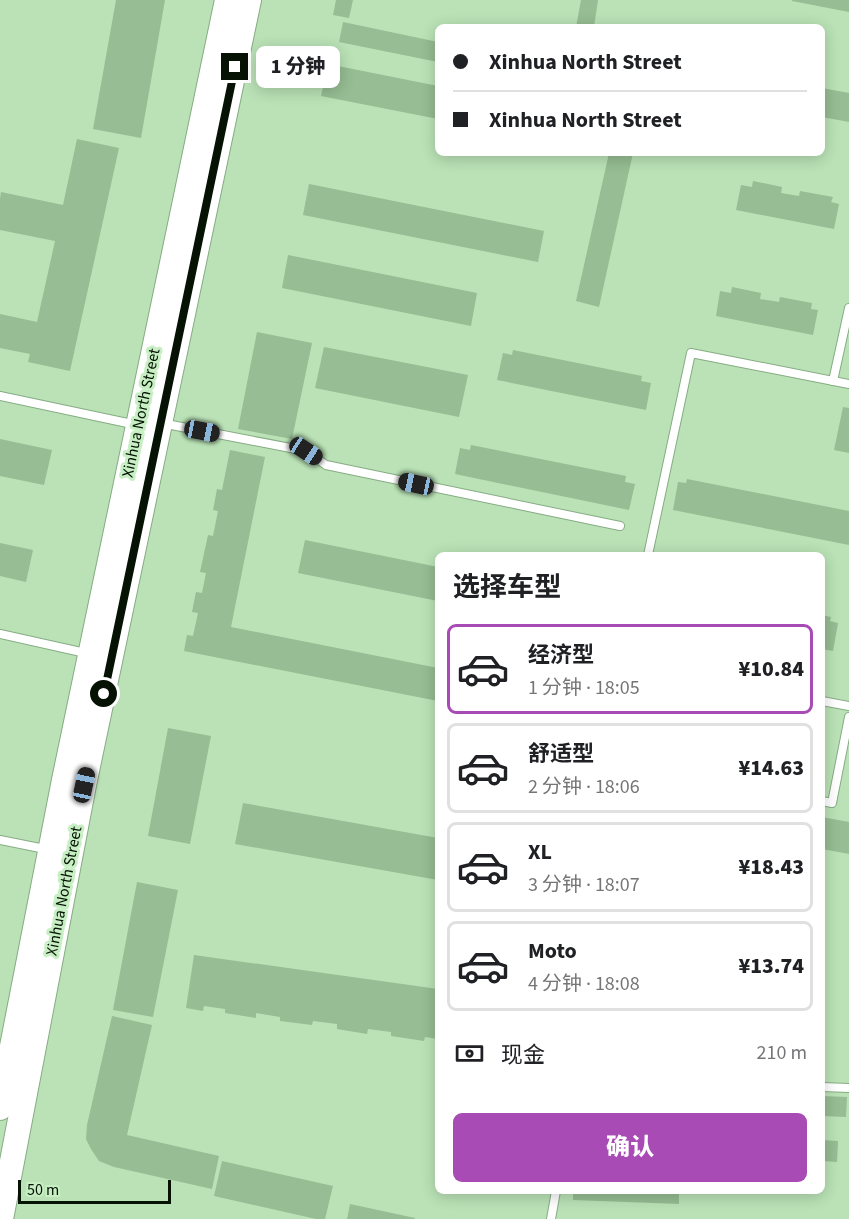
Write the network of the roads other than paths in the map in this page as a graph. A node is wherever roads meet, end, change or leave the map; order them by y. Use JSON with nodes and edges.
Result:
{"nodes":[{"id":1,"x":227,"y":0,"type":"edge"},
{"id":2,"x":249,"y":0,"type":"edge"},
{"id":3,"x":849,"y":308,"type":"edge"},
{"id":4,"x":833,"y":381,"type":"junction"},
{"id":5,"x":849,"y":384,"type":"edge"},
{"id":6,"x":0,"y":396,"type":"edge"},
{"id":7,"x":149,"y":424,"type":"junction"},
{"id":8,"x":620,"y":526,"type":"dead end"},
{"id":9,"x":649,"y":552,"type":"edge"},
{"id":10,"x":0,"y":634,"type":"edge"},
{"id":11,"x":90,"y":654,"type":"junction"},
{"id":12,"x":825,"y":702,"type":"edge"},
{"id":13,"x":849,"y":706,"type":"edge"},
{"id":14,"x":849,"y":717,"type":"edge"},
{"id":15,"x":825,"y":802,"type":"edge"},
{"id":16,"x":0,"y":840,"type":"edge"},
{"id":17,"x":50,"y":850,"type":"junction"},
{"id":18,"x":825,"y":1086,"type":"edge"},
{"id":19,"x":849,"y":1088,"type":"edge"},
{"id":20,"x":0,"y":1108,"type":"edge"},
{"id":21,"x":555,"y":1194,"type":"edge"},
{"id":22,"x":1,"y":1219,"type":"edge"},
{"id":23,"x":551,"y":1219,"type":"edge"}],
"edges":[{"from":1,"to":7,"type":"main road","name":"Xinhua North Street"},
{"from":2,"to":7,"type":"main road","name":"Xinhua North Street"},
{"from":3,"to":4,"type":"lane"},
{"from":4,"to":5,"type":"lane"},
{"from":4,"to":9,"type":"lane"},
{"from":6,"to":7,"type":"lane"},
{"from":7,"to":8,"type":"lane"},
{"from":7,"to":11,"type":"main road","name":"Xinhua North Street"},
{"from":7,"to":22,"type":"main road","name":"Xinhua North Street"},
{"from":10,"to":11,"type":"lane"},
{"from":11,"to":17,"type":"main road","name":"Xinhua North Street"},
{"from":12,"to":13,"type":"lane"},
{"from":14,"to":15,"type":"lane"},
{"from":16,"to":17,"type":"lane"},
{"from":17,"to":20,"type":"main road","name":"Xinhua North Street"},
{"from":18,"to":19,"type":"lane"},
{"from":21,"to":23,"type":"lane"}]}
